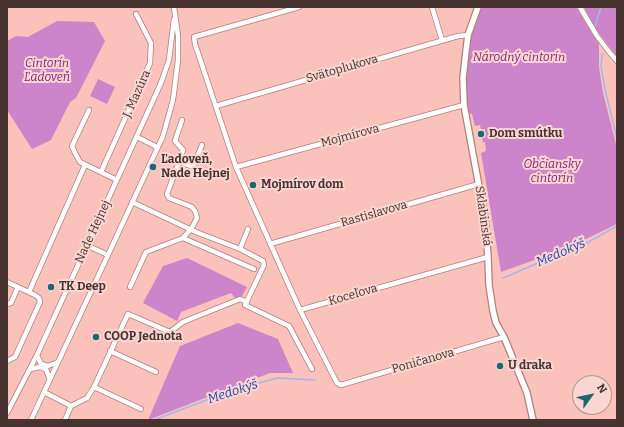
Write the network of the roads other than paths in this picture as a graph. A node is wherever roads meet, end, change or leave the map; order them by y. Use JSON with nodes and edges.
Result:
{"nodes":[{"id":1,"x":174,"y":7,"type":"edge"},
{"id":2,"x":299,"y":7,"type":"edge"},
{"id":3,"x":432,"y":7,"type":"edge"},
{"id":4,"x":478,"y":7,"type":"edge"},
{"id":5,"x":580,"y":7,"type":"edge"},
{"id":6,"x":136,"y":14,"type":"dead end"},
{"id":7,"x":174,"y":14,"type":"junction"},
{"id":8,"x":468,"y":35,"type":"junction"},
{"id":9,"x":442,"y":40,"type":"junction"},
{"id":10,"x":617,"y":61,"type":"edge"},
{"id":11,"x":464,"y":105,"type":"junction"},
{"id":12,"x":216,"y":106,"type":"junction"},
{"id":13,"x":89,"y":110,"type":"dead end"},
{"id":14,"x":182,"y":120,"type":"dead end"},
{"id":15,"x":137,"y":137,"type":"junction"},
{"id":16,"x":202,"y":146,"type":"dead end"},
{"id":17,"x":157,"y":147,"type":"junction"},
{"id":18,"x":179,"y":162,"type":"junction"},
{"id":19,"x":85,"y":165,"type":"junction"},
{"id":20,"x":236,"y":167,"type":"junction"},
{"id":21,"x":101,"y":172,"type":"junction"},
{"id":22,"x":117,"y":180,"type":"junction"},
{"id":23,"x":479,"y":184,"type":"junction"},
{"id":24,"x":132,"y":202,"type":"junction"},
{"id":25,"x":191,"y":229,"type":"junction"},
{"id":26,"x":248,"y":229,"type":"dead end"},
{"id":27,"x":183,"y":238,"type":"junction"},
{"id":28,"x":270,"y":244,"type":"junction"},
{"id":29,"x":86,"y":245,"type":"junction"},
{"id":30,"x":240,"y":249,"type":"junction"},
{"id":31,"x":108,"y":255,"type":"junction"},
{"id":32,"x":488,"y":257,"type":"junction"},
{"id":33,"x":254,"y":269,"type":"dead end"},
{"id":34,"x":7,"y":282,"type":"edge"},
{"id":35,"x":18,"y":287,"type":"junction"},
{"id":36,"x":130,"y":287,"type":"dead end"},
{"id":37,"x":29,"y":292,"type":"junction"},
{"id":38,"x":246,"y":303,"type":"junction"},
{"id":39,"x":7,"y":304,"type":"edge"},
{"id":40,"x":300,"y":310,"type":"junction"},
{"id":41,"x":504,"y":337,"type":"junction"},
{"id":42,"x":110,"y":351,"type":"junction"},
{"id":43,"x":36,"y":355,"type":"junction"},
{"id":44,"x":7,"y":361,"type":"edge"},
{"id":45,"x":58,"y":362,"type":"junction"},
{"id":46,"x":30,"y":369,"type":"junction"},
{"id":47,"x":312,"y":369,"type":"dead end"},
{"id":48,"x":156,"y":372,"type":"dead end"},
{"id":49,"x":50,"y":380,"type":"junction"},
{"id":50,"x":94,"y":387,"type":"junction"},
{"id":51,"x":44,"y":392,"type":"junction"},
{"id":52,"x":71,"y":406,"type":"junction"},
{"id":53,"x":141,"y":409,"type":"dead end"},
{"id":54,"x":7,"y":413,"type":"edge"},
{"id":55,"x":31,"y":420,"type":"edge"},
{"id":56,"x":65,"y":420,"type":"edge"},
{"id":57,"x":533,"y":420,"type":"edge"}],
"edges":[{"from":1,"to":7,"type":"street","name":"Nade Hejnej"},
{"from":2,"to":12,"type":"street"},
{"from":3,"to":9,"type":"street"},
{"from":4,"to":8,"type":"street","name":"Sklabinská"},
{"from":5,"to":10,"type":"street"},
{"from":6,"to":21,"type":"street","name":"J. Mazúra"},
{"from":7,"to":15,"type":"street","name":"Nade Hejnej"},
{"from":7,"to":17,"type":"street","name":"Nade Hejnej"},
{"from":8,"to":9,"type":"street","name":"Svätoplukova"},
{"from":8,"to":11,"type":"street","name":"Sklabinská"},
{"from":9,"to":12,"type":"street","name":"Svätoplukova"},
{"from":11,"to":20,"type":"street","name":"Mojmírova"},
{"from":11,"to":23,"type":"street","name":"Sklabinská"},
{"from":12,"to":20,"type":"street"},
{"from":13,"to":19,"type":"street"},
{"from":14,"to":18,"type":"street"},
{"from":15,"to":17,"type":"street"},
{"from":15,"to":22,"type":"street","name":"Nade Hejnej"},
{"from":16,"to":18,"type":"street"},
{"from":17,"to":24,"type":"street","name":"Nade Hejnej"},
{"from":18,"to":25,"type":"street"},
{"from":19,"to":21,"type":"street"},
{"from":19,"to":37,"type":"street"},
{"from":20,"to":28,"type":"street"},
{"from":21,"to":22,"type":"street"},
{"from":22,"to":29,"type":"street","name":"Nade Hejnej"},
{"from":23,"to":28,"type":"street","name":"Rastislavova"},
{"from":23,"to":32,"type":"street","name":"Sklabinská"},
{"from":24,"to":25,"type":"street"},
{"from":24,"to":31,"type":"street","name":"Nade Hejnej"},
{"from":25,"to":27,"type":"street"},
{"from":25,"to":30,"type":"street"},
{"from":26,"to":30,"type":"street"},
{"from":27,"to":33,"type":"street"},
{"from":27,"to":36,"type":"street"},
{"from":28,"to":40,"type":"street"},
{"from":29,"to":31,"type":"street"},
{"from":29,"to":43,"type":"street","name":"Nade Hejnej"},
{"from":30,"to":38,"type":"street"},
{"from":31,"to":45,"type":"street","name":"Nade Hejnej"},
{"from":32,"to":40,"type":"street","name":"Koceľova"},
{"from":32,"to":41,"type":"street","name":"Sklabinská"},
{"from":34,"to":35,"type":"street"},
{"from":35,"to":37,"type":"street"},
{"from":35,"to":39,"type":"street"},
{"from":37,"to":44,"type":"street"},
{"from":38,"to":42,"type":"street"},
{"from":38,"to":47,"type":"street"},
{"from":40,"to":41,"type":"street","name":"Poničanova"},
{"from":41,"to":57,"type":"street","name":"Sklabinská"},
{"from":42,"to":48,"type":"street"},
{"from":42,"to":50,"type":"street"},
{"from":43,"to":45,"type":"street"},
{"from":43,"to":46,"type":"street","name":"Nade Hejnej"},
{"from":45,"to":49,"type":"street","name":"Nade Hejnej"},
{"from":46,"to":49,"type":"street"},
{"from":46,"to":54,"type":"street","name":"Nade Hejnej"},
{"from":49,"to":51,"type":"street","name":"Nade Hejnej"},
{"from":50,"to":52,"type":"street"},
{"from":50,"to":53,"type":"street"},
{"from":51,"to":52,"type":"street"},
{"from":51,"to":55,"type":"street","name":"Nade Hejnej"},
{"from":52,"to":56,"type":"street"}]}
